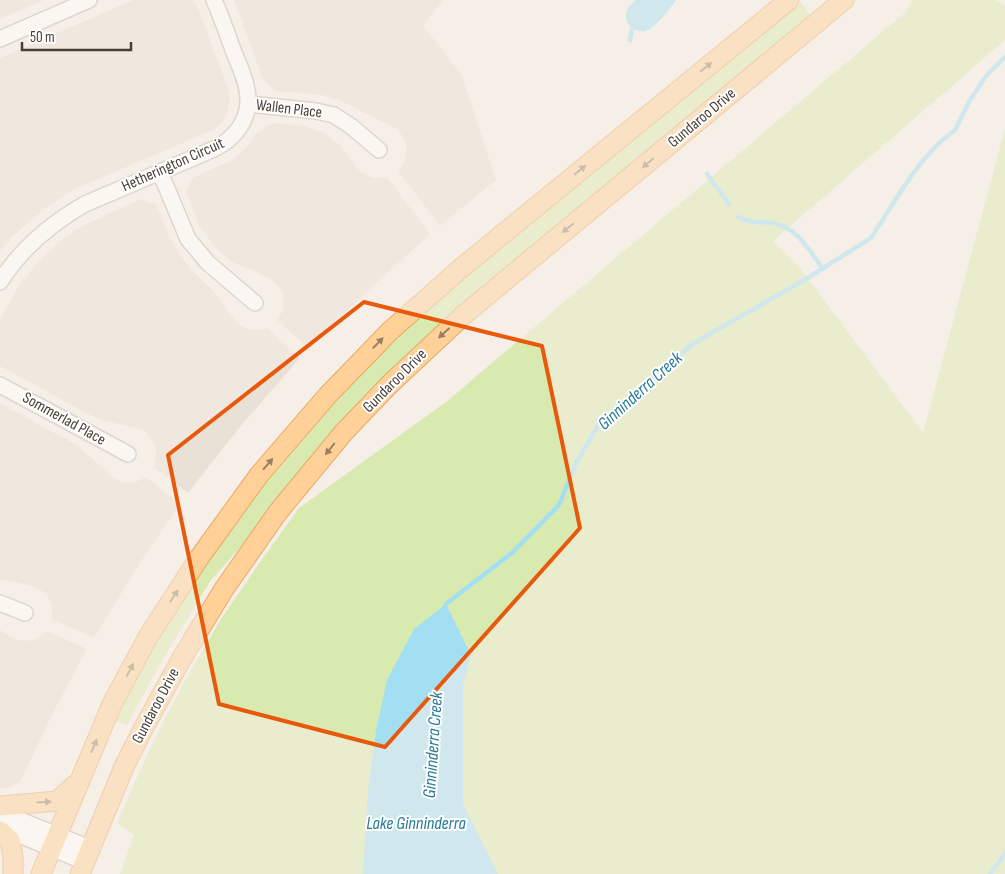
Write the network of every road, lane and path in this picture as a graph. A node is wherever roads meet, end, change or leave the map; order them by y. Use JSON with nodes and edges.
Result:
{"nodes":[{"id":1,"x":89,"y":0,"type":"edge"},
{"id":2,"x":214,"y":0,"type":"edge"},
{"id":3,"x":789,"y":0,"type":"edge"},
{"id":4,"x":844,"y":0,"type":"edge"},
{"id":5,"x":0,"y":38,"type":"edge"},
{"id":6,"x":248,"y":104,"type":"junction"},
{"id":7,"x":379,"y":150,"type":"dead end"},
{"id":8,"x":160,"y":172,"type":"junction"},
{"id":9,"x":0,"y":282,"type":"edge"},
{"id":10,"x":255,"y":303,"type":"dead end"},
{"id":11,"x":0,"y":384,"type":"edge"},
{"id":12,"x":128,"y":454,"type":"dead end"},
{"id":13,"x":0,"y":604,"type":"edge"},
{"id":14,"x":25,"y":613,"type":"dead end"},
{"id":15,"x":80,"y":781,"type":"junction"},
{"id":16,"x":0,"y":806,"type":"edge"},
{"id":17,"x":0,"y":812,"type":"edge"},
{"id":18,"x":0,"y":827,"type":"edge"},
{"id":19,"x":0,"y":831,"type":"edge"},
{"id":20,"x":54,"y":842,"type":"junction"},
{"id":21,"x":85,"y":861,"type":"edge"},
{"id":22,"x":13,"y":874,"type":"edge"},
{"id":23,"x":41,"y":874,"type":"edge"}],
"edges":[{"from":1,"to":5,"type":"street"},
{"from":2,"to":6,"type":"street","name":"Hetherington Circuit"},
{"from":15,"to":3,"type":"main road","one_way":true},
{"from":4,"to":21,"type":"main road","name":"Gundaroo Drive","one_way":true},
{"from":6,"to":7,"type":"street","name":"Wallen Place"},
{"from":6,"to":8,"type":"street","name":"Hetherington Circuit"},
{"from":8,"to":9,"type":"street","name":"Hetherington Circuit"},
{"from":8,"to":10,"type":"street"},
{"from":11,"to":12,"type":"street","name":"Sommerlad Place"},
{"from":13,"to":14,"type":"street"},
{"from":16,"to":15,"type":"main road","one_way":true},
{"from":15,"to":20,"type":"main road"},
{"from":17,"to":20,"type":"street"},
{"from":18,"to":20,"type":"street"},
{"from":19,"to":22,"type":"main road"},
{"from":20,"to":21,"type":"street"},
{"from":20,"to":23,"type":"main road"}]}
